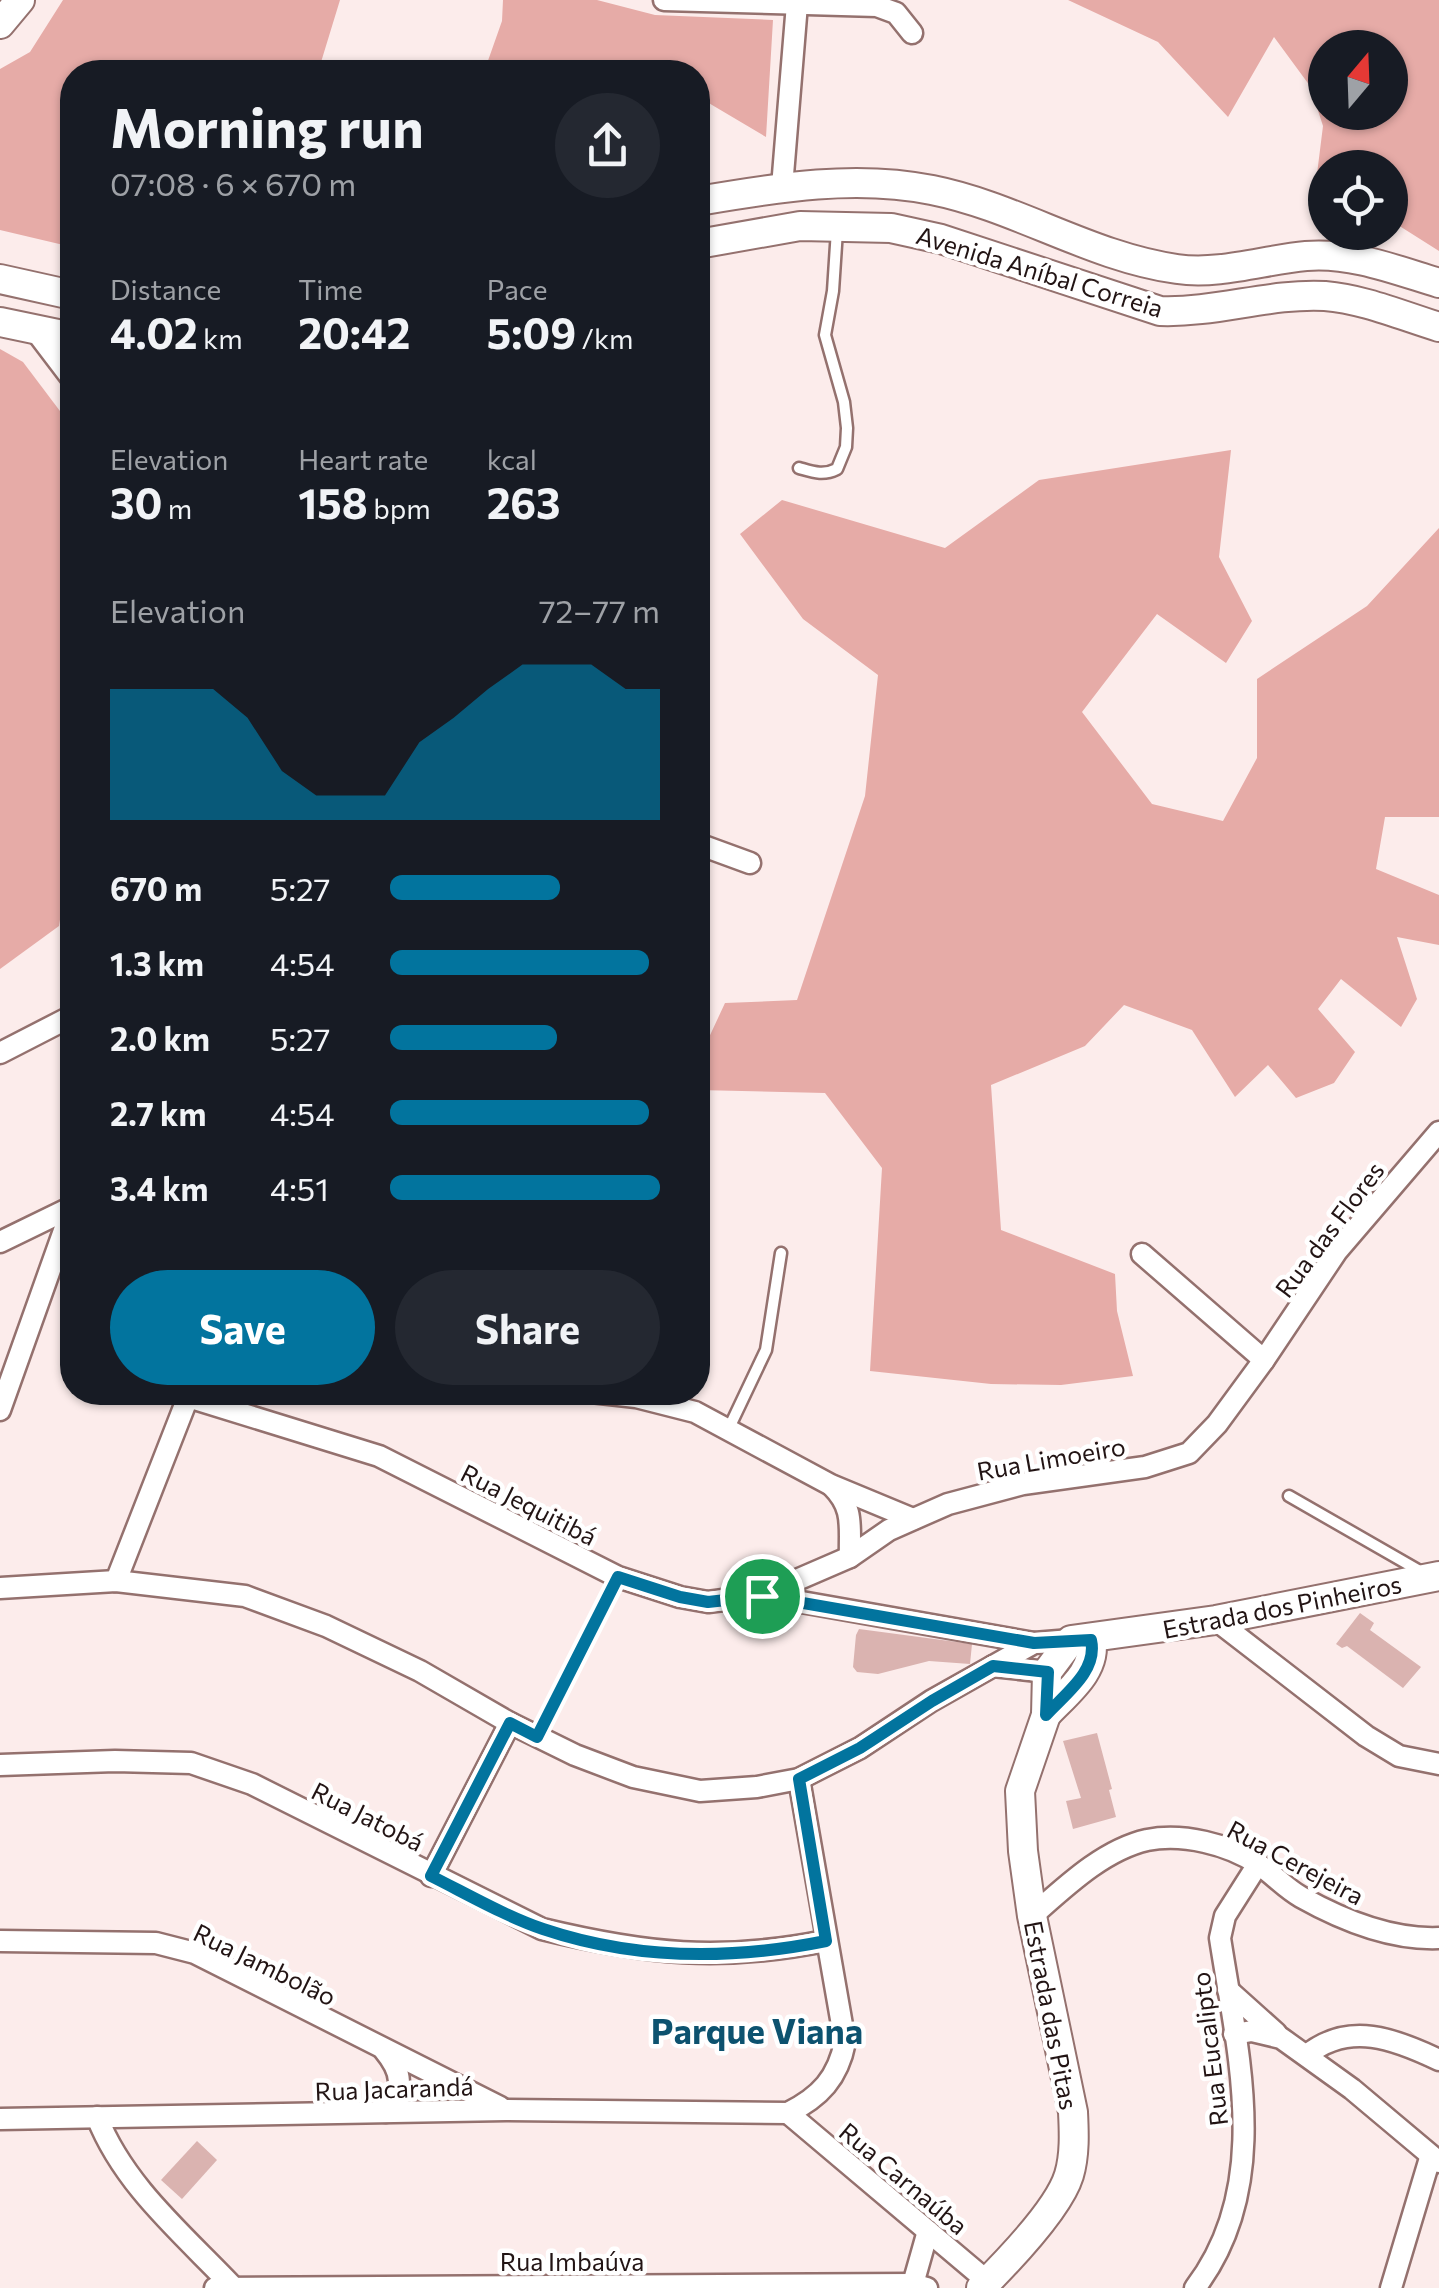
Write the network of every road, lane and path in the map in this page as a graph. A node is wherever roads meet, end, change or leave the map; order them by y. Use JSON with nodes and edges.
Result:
{"nodes":[{"id":1,"x":20,"y":0,"type":"edge"},
{"id":2,"x":664,"y":0,"type":"edge"},
{"id":3,"x":722,"y":1,"type":"edge"},
{"id":4,"x":797,"y":4,"type":"junction"},
{"id":5,"x":0,"y":24,"type":"edge"},
{"id":6,"x":912,"y":33,"type":"dead end"},
{"id":7,"x":782,"y":188,"type":"junction"},
{"id":8,"x":710,"y":199,"type":"edge"},
{"id":9,"x":837,"y":225,"type":"junction"},
{"id":10,"x":710,"y":242,"type":"edge"},
{"id":11,"x":0,"y":279,"type":"edge"},
{"id":12,"x":1439,"y":283,"type":"edge"},
{"id":13,"x":60,"y":292,"type":"edge"},
{"id":14,"x":0,"y":322,"type":"edge"},
{"id":15,"x":1439,"y":327,"type":"edge"},
{"id":16,"x":34,"y":330,"type":"junction"},
{"id":17,"x":60,"y":335,"type":"edge"},
{"id":18,"x":60,"y":364,"type":"edge"},
{"id":19,"x":799,"y":468,"type":"dead end"},
{"id":20,"x":710,"y":848,"type":"edge"},
{"id":21,"x":750,"y":862,"type":"dead end"},
{"id":22,"x":60,"y":1022,"type":"edge"},
{"id":23,"x":0,"y":1053,"type":"edge"},
{"id":24,"x":1439,"y":1132,"type":"edge"},
{"id":25,"x":60,"y":1214,"type":"edge"},
{"id":26,"x":0,"y":1242,"type":"edge"},
{"id":27,"x":60,"y":1242,"type":"edge"},
{"id":28,"x":781,"y":1253,"type":"dead end"},
{"id":29,"x":1142,"y":1254,"type":"dead end"},
{"id":30,"x":1264,"y":1360,"type":"junction"},
{"id":31,"x":185,"y":1405,"type":"edge"},
{"id":32,"x":220,"y":1405,"type":"edge"},
{"id":33,"x":667,"y":1405,"type":"edge"},
{"id":34,"x":0,"y":1410,"type":"edge"},
{"id":35,"x":729,"y":1428,"type":"junction"},
{"id":36,"x":831,"y":1485,"type":"junction"},
{"id":37,"x":1289,"y":1496,"type":"dead end"},
{"id":38,"x":913,"y":1519,"type":"junction"},
{"id":39,"x":850,"y":1557,"type":"junction"},
{"id":40,"x":1434,"y":1576,"type":"edge"},
{"id":41,"x":618,"y":1577,"type":"junction"},
{"id":42,"x":116,"y":1581,"type":"junction"},
{"id":43,"x":0,"y":1588,"type":"edge"},
{"id":44,"x":762,"y":1596,"type":"junction"},
{"id":45,"x":1216,"y":1620,"type":"junction"},
{"id":46,"x":1125,"y":1634,"type":"junction"},
{"id":47,"x":1081,"y":1640,"type":"junction"},
{"id":48,"x":1034,"y":1643,"type":"junction"},
{"id":49,"x":993,"y":1666,"type":"junction"},
{"id":50,"x":1088,"y":1668,"type":"junction"},
{"id":51,"x":1048,"y":1672,"type":"junction"},
{"id":52,"x":1046,"y":1715,"type":"junction"},
{"id":53,"x":510,"y":1723,"type":"junction"},
{"id":54,"x":537,"y":1737,"type":"junction"},
{"id":55,"x":1439,"y":1764,"type":"edge"},
{"id":56,"x":0,"y":1765,"type":"edge"},
{"id":57,"x":799,"y":1779,"type":"junction"},
{"id":58,"x":1258,"y":1864,"type":"junction"},
{"id":59,"x":431,"y":1876,"type":"junction"},
{"id":60,"x":1032,"y":1916,"type":"junction"},
{"id":61,"x":1439,"y":1938,"type":"edge"},
{"id":62,"x":0,"y":1941,"type":"edge"},
{"id":63,"x":826,"y":1941,"type":"junction"},
{"id":64,"x":1228,"y":1990,"type":"junction"},
{"id":65,"x":1234,"y":2034,"type":"junction"},
{"id":66,"x":1281,"y":2038,"type":"junction"},
{"id":67,"x":383,"y":2049,"type":"junction"},
{"id":68,"x":1307,"y":2056,"type":"junction"},
{"id":69,"x":1439,"y":2060,"type":"edge"},
{"id":70,"x":506,"y":2110,"type":"junction"},
{"id":71,"x":386,"y":2112,"type":"junction"},
{"id":72,"x":788,"y":2113,"type":"junction"},
{"id":73,"x":97,"y":2117,"type":"junction"},
{"id":74,"x":0,"y":2119,"type":"edge"},
{"id":75,"x":1435,"y":2160,"type":"edge"},
{"id":76,"x":928,"y":2231,"type":"junction"},
{"id":77,"x":984,"y":2285,"type":"edge"},
{"id":78,"x":920,"y":2286,"type":"edge"},
{"id":79,"x":569,"y":2287,"type":"edge"},
{"id":80,"x":216,"y":2288,"type":"edge"},
{"id":81,"x":233,"y":2288,"type":"edge"},
{"id":82,"x":1195,"y":2288,"type":"edge"},
{"id":83,"x":1392,"y":2288,"type":"edge"}],
"edges":[{"from":1,"to":5,"type":"main road"},
{"from":2,"to":3,"type":"street"},
{"from":3,"to":4,"type":"street"},
{"from":4,"to":6,"type":"street"},
{"from":4,"to":7,"type":"street"},
{"from":7,"to":8,"type":"main road","name":"Avenida Aníbal Correia"},
{"from":7,"to":12,"type":"main road","name":"Avenida Aníbal Correia"},
{"from":9,"to":10,"type":"main road","name":"Avenida Aníbal Correia"},
{"from":9,"to":15,"type":"main road","name":"Avenida Aníbal Correia"},
{"from":9,"to":19,"type":"lane"},
{"from":11,"to":13,"type":"main road"},
{"from":14,"to":16,"type":"main road"},
{"from":16,"to":17,"type":"main road"},
{"from":16,"to":18,"type":"street"},
{"from":20,"to":21,"type":"street"},
{"from":22,"to":23,"type":"street"},
{"from":24,"to":30,"type":"street","name":"Rua das Flores"},
{"from":25,"to":26,"type":"street"},
{"from":27,"to":34,"type":"street"},
{"from":28,"to":35,"type":"lane"},
{"from":29,"to":30,"type":"street"},
{"from":30,"to":38,"type":"street","name":"Rua Limoeiro"},
{"from":31,"to":42,"type":"street"},
{"from":32,"to":41,"type":"street","name":"Rua Jequitibá"},
{"from":33,"to":35,"type":"street"},
{"from":35,"to":36,"type":"street"},
{"from":36,"to":38,"type":"street"},
{"from":36,"to":39,"type":"street"},
{"from":37,"to":40,"type":"lane"},
{"from":38,"to":39,"type":"street","name":"Rua Limoeiro"},
{"from":39,"to":44,"type":"street","name":"Rua Limoeiro"},
{"from":40,"to":45,"type":"main road","name":"Estrada dos Pinheiros"},
{"from":41,"to":44,"type":"street","name":"Rua Jequitibá"},
{"from":41,"to":54,"type":"path"},
{"from":42,"to":43,"type":"street","name":"Estrada dos Pinheiros"},
{"from":42,"to":53,"type":"street","name":"Estrada dos Pinheiros"},
{"from":44,"to":48,"type":"street","name":"Rua Jequitibá"},
{"from":45,"to":46,"type":"main road","name":"Estrada dos Pinheiros"},
{"from":45,"to":55,"type":"street"},
{"from":46,"to":47,"type":"main road","name":"Estrada dos Pinheiros"},
{"from":46,"to":50,"type":"main road"},
{"from":47,"to":48,"type":"street","name":"Estrada dos Pinheiros"},
{"from":47,"to":50,"type":"main road"},
{"from":47,"to":51,"type":"main road"},
{"from":48,"to":49,"type":"street","name":"Estrada dos Pinheiros"},
{"from":49,"to":51,"type":"street"},
{"from":49,"to":57,"type":"street","name":"Estrada dos Pinheiros"},
{"from":50,"to":51,"type":"main road"},
{"from":50,"to":52,"type":"main road","name":"Estrada das Pitas"},
{"from":51,"to":52,"type":"main road","name":"Estrada das Pitas"},
{"from":52,"to":60,"type":"main road","name":"Estrada das Pitas"},
{"from":53,"to":54,"type":"street","name":"Estrada dos Pinheiros"},
{"from":53,"to":59,"type":"street"},
{"from":54,"to":57,"type":"street","name":"Estrada dos Pinheiros"},
{"from":56,"to":59,"type":"street","name":"Rua Jatobá"},
{"from":57,"to":63,"type":"street"},
{"from":58,"to":60,"type":"street","name":"Rua Cerejeira"},
{"from":58,"to":61,"type":"street","name":"Rua Cerejeira"},
{"from":58,"to":64,"type":"street","name":"Rua Eucalipto"},
{"from":59,"to":63,"type":"street","name":"Rua Jatobá"},
{"from":60,"to":77,"type":"main road","name":"Estrada das Pitas"},
{"from":62,"to":67,"type":"street","name":"Rua Jambolão"},
{"from":63,"to":72,"type":"street"},
{"from":64,"to":65,"type":"street","name":"Rua Eucalipto"},
{"from":64,"to":66,"type":"street"},
{"from":65,"to":66,"type":"street"},
{"from":65,"to":82,"type":"street","name":"Rua Eucalipto"},
{"from":66,"to":68,"type":"street"},
{"from":67,"to":70,"type":"street","name":"Rua Jambolão"},
{"from":67,"to":71,"type":"street"},
{"from":68,"to":69,"type":"street"},
{"from":68,"to":75,"type":"street"},
{"from":70,"to":71,"type":"street","name":"Rua Jacarandá"},
{"from":70,"to":72,"type":"street","name":"Rua Jacarandá"},
{"from":71,"to":73,"type":"street","name":"Rua Jacarandá"},
{"from":72,"to":76,"type":"street","name":"Rua Carnaúba"},
{"from":73,"to":74,"type":"street","name":"Rua Jacarandá"},
{"from":73,"to":81,"type":"street"},
{"from":75,"to":83,"type":"street"},
{"from":76,"to":77,"type":"street","name":"Rua Carnaúba"},
{"from":76,"to":78,"type":"street"},
{"from":78,"to":79,"type":"street","name":"Rua Imbaúva"},
{"from":79,"to":81,"type":"street","name":"Rua Imbaúva"},
{"from":80,"to":81,"type":"street","name":"Rua Imbaúva"}]}
